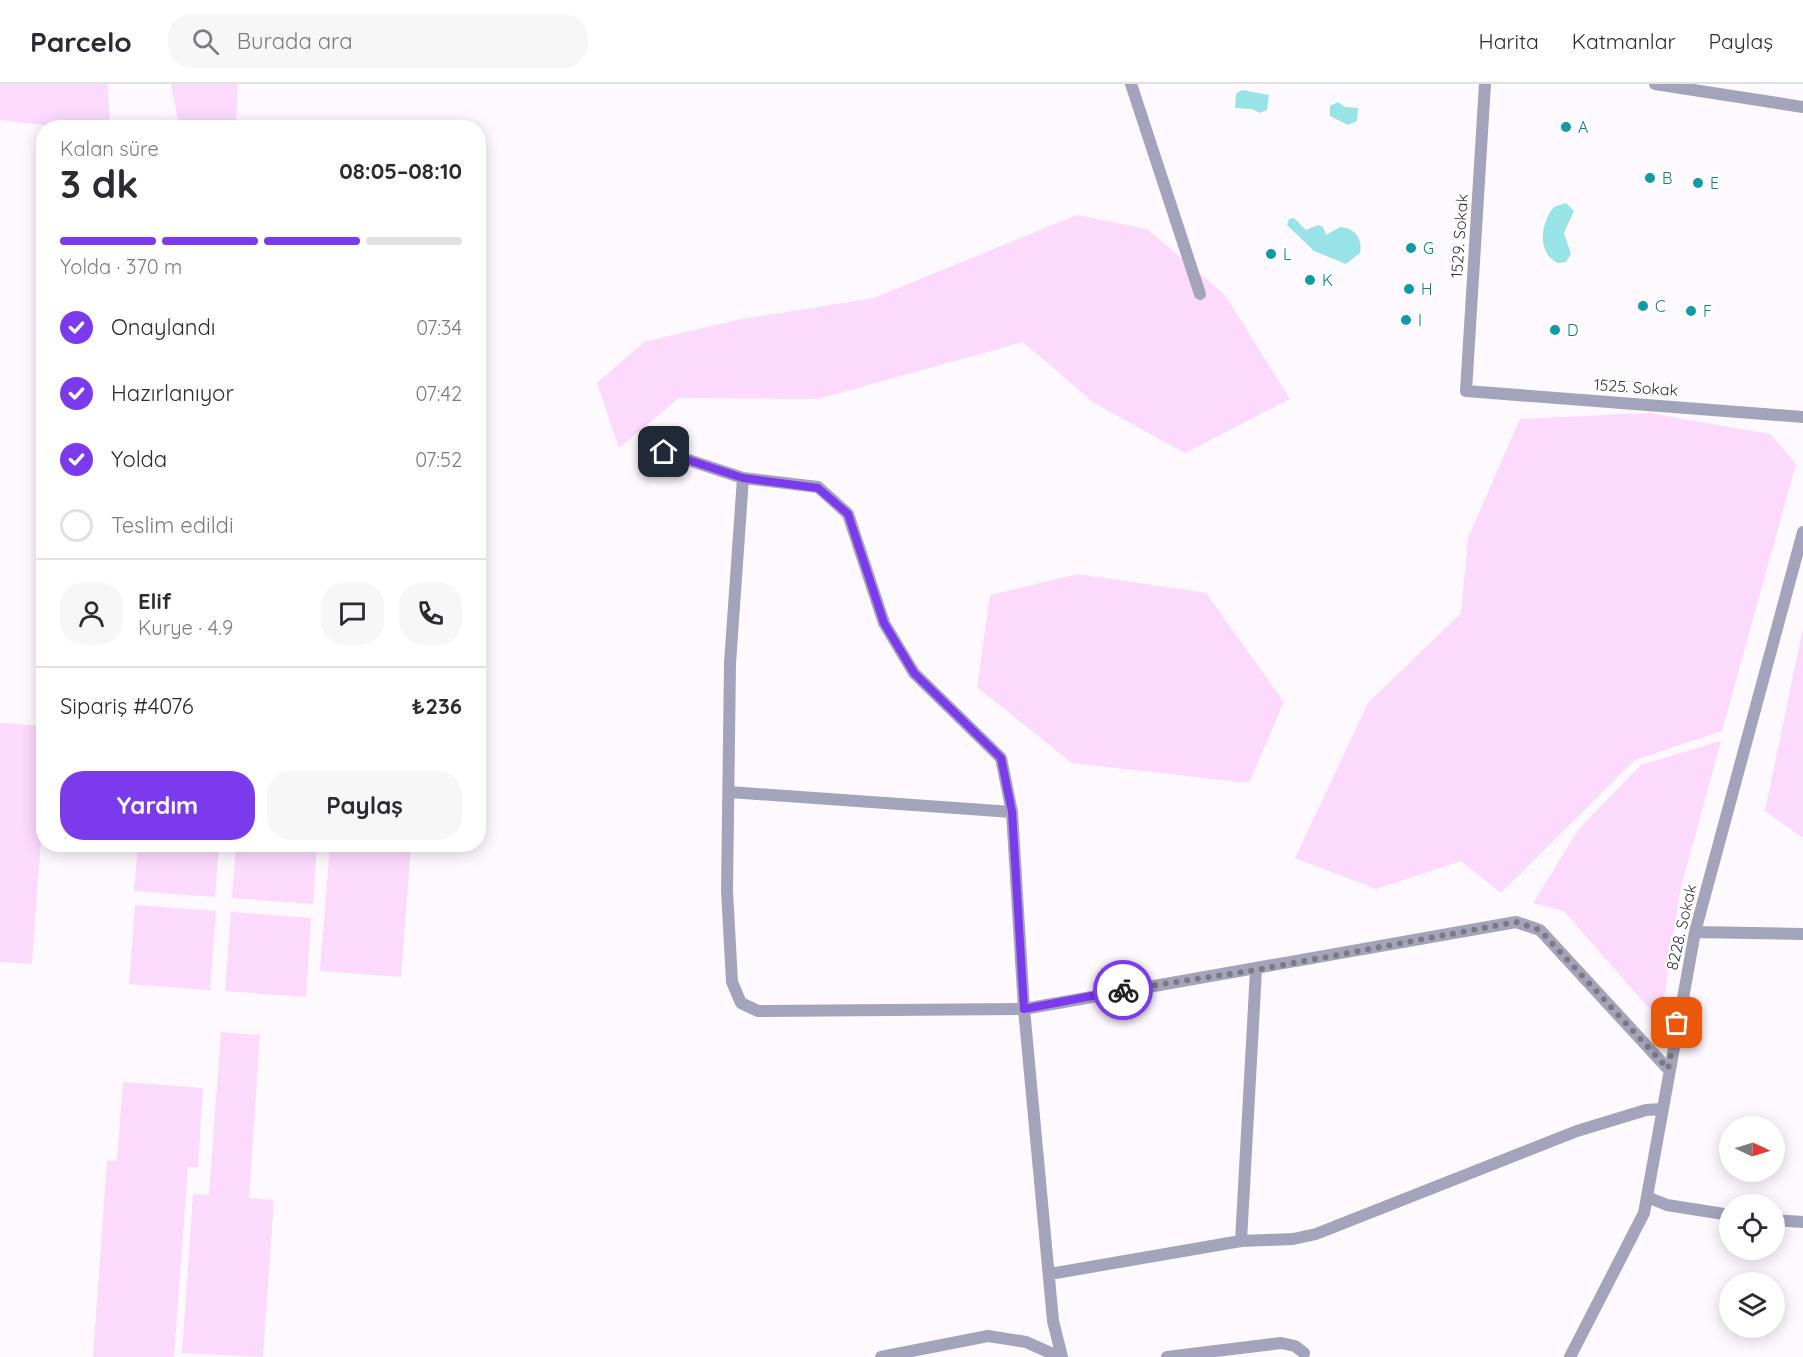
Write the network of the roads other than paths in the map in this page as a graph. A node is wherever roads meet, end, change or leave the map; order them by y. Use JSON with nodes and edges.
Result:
{"nodes":[{"id":1,"x":1131,"y":84,"type":"edge"},
{"id":2,"x":1485,"y":84,"type":"edge"},
{"id":3,"x":1655,"y":84,"type":"edge"},
{"id":4,"x":1803,"y":107,"type":"edge"},
{"id":5,"x":1200,"y":294,"type":"dead end"},
{"id":6,"x":1466,"y":391,"type":"joint"},
{"id":7,"x":1803,"y":417,"type":"edge"},
{"id":8,"x":664,"y":452,"type":"dead end"},
{"id":9,"x":743,"y":478,"type":"junction"},
{"id":10,"x":1803,"y":532,"type":"edge"},
{"id":11,"x":729,"y":792,"type":"junction"},
{"id":12,"x":1012,"y":812,"type":"junction"},
{"id":13,"x":1695,"y":932,"type":"junction"},
{"id":14,"x":1803,"y":934,"type":"edge"},
{"id":15,"x":1256,"y":970,"type":"junction"},
{"id":16,"x":1024,"y":1009,"type":"junction"},
{"id":17,"x":1668,"y":1069,"type":"junction"},
{"id":18,"x":1662,"y":1109,"type":"junction"},
{"id":19,"x":1647,"y":1197,"type":"junction"},
{"id":20,"x":1719,"y":1213,"type":"edge"},
{"id":21,"x":1785,"y":1221,"type":"edge"},
{"id":22,"x":1803,"y":1222,"type":"edge"},
{"id":23,"x":1241,"y":1241,"type":"junction"},
{"id":24,"x":1050,"y":1274,"type":"junction"},
{"id":25,"x":1304,"y":1353,"type":"dead end"},
{"id":26,"x":881,"y":1357,"type":"edge"},
{"id":27,"x":1061,"y":1357,"type":"edge"},
{"id":28,"x":1167,"y":1357,"type":"edge"},
{"id":29,"x":1570,"y":1357,"type":"edge"}],
"edges":[{"from":1,"to":5,"type":"street"},
{"from":2,"to":6,"type":"street","name":"1529. Sokak"},
{"from":3,"to":4,"type":"street"},
{"from":6,"to":7,"type":"street","name":"1525. Sokak"},
{"from":8,"to":9,"type":"street"},
{"from":9,"to":11,"type":"street"},
{"from":9,"to":12,"type":"street"},
{"from":10,"to":13,"type":"street","name":"8228. Sokak"},
{"from":11,"to":12,"type":"street"},
{"from":11,"to":16,"type":"street"},
{"from":12,"to":16,"type":"street"},
{"from":13,"to":14,"type":"street"},
{"from":13,"to":17,"type":"street","name":"8228. Sokak"},
{"from":15,"to":16,"type":"street"},
{"from":15,"to":17,"type":"street"},
{"from":15,"to":23,"type":"street"},
{"from":16,"to":24,"type":"street"},
{"from":17,"to":18,"type":"street","name":"8228. Sokak"},
{"from":18,"to":19,"type":"street","name":"8228. Sokak"},
{"from":18,"to":23,"type":"street"},
{"from":19,"to":20,"type":"street"},
{"from":19,"to":29,"type":"street","name":"8228. Sokak"},
{"from":21,"to":22,"type":"street"},
{"from":23,"to":24,"type":"street"},
{"from":24,"to":27,"type":"street"},
{"from":25,"to":28,"type":"street"},
{"from":26,"to":27,"type":"street"}]}
